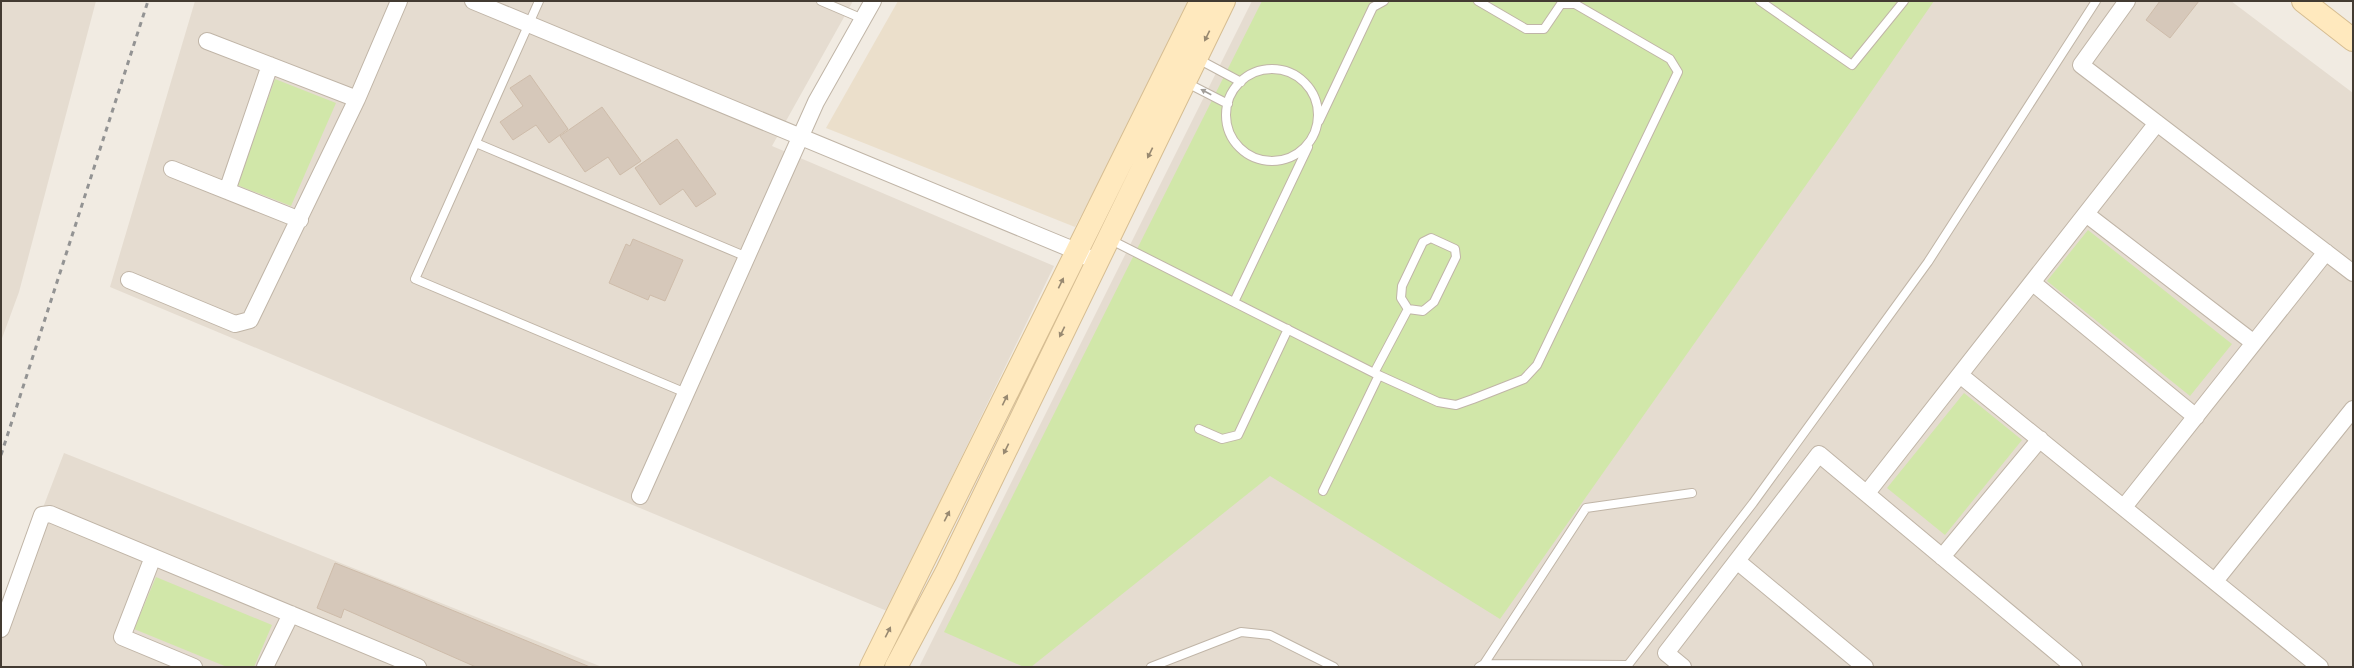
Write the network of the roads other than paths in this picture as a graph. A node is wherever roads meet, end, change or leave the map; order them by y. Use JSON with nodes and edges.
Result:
{"nodes":[{"id":1,"x":399,"y":1,"type":"edge"},
{"id":2,"x":472,"y":1,"type":"edge"},
{"id":3,"x":539,"y":1,"type":"edge"},
{"id":4,"x":820,"y":1,"type":"edge"},
{"id":5,"x":873,"y":1,"type":"edge"},
{"id":6,"x":1202,"y":1,"type":"edge"},
{"id":7,"x":1224,"y":1,"type":"edge"},
{"id":8,"x":1384,"y":1,"type":"edge"},
{"id":9,"x":1478,"y":1,"type":"edge"},
{"id":10,"x":1760,"y":1,"type":"edge"},
{"id":11,"x":1904,"y":1,"type":"edge"},
{"id":12,"x":2096,"y":1,"type":"edge"},
{"id":13,"x":2127,"y":1,"type":"edge"},
{"id":14,"x":2303,"y":1,"type":"edge"},
{"id":15,"x":863,"y":19,"type":"junction"},
{"id":16,"x":530,"y":24,"type":"junction"},
{"id":17,"x":207,"y":40,"type":"dead end"},
{"id":18,"x":2353,"y":40,"type":"edge"},
{"id":19,"x":1187,"y":53,"type":"junction"},
{"id":20,"x":270,"y":65,"type":"junction"},
{"id":21,"x":1175,"y":76,"type":"junction"},
{"id":22,"x":1242,"y":82,"type":"junction"},
{"id":23,"x":357,"y":99,"type":"junction"},
{"id":24,"x":1228,"y":104,"type":"junction"},
{"id":25,"x":2157,"y":123,"type":"junction"},
{"id":26,"x":1318,"y":124,"type":"junction"},
{"id":27,"x":800,"y":137,"type":"junction"},
{"id":28,"x":1312,"y":139,"type":"junction"},
{"id":29,"x":476,"y":143,"type":"junction"},
{"id":30,"x":172,"y":169,"type":"dead end"},
{"id":31,"x":227,"y":191,"type":"junction"},
{"id":32,"x":2086,"y":214,"type":"junction"},
{"id":33,"x":300,"y":220,"type":"junction"},
{"id":34,"x":1097,"y":233,"type":"junction"},
{"id":35,"x":1076,"y":251,"type":"junction"},
{"id":36,"x":2326,"y":252,"type":"junction"},
{"id":37,"x":747,"y":257,"type":"junction"},
{"id":38,"x":1096,"y":262,"type":"junction"},
{"id":39,"x":2353,"y":273,"type":"edge"},
{"id":40,"x":130,"y":280,"type":"dead end"},
{"id":41,"x":2032,"y":283,"type":"junction"},
{"id":42,"x":1234,"y":302,"type":"junction"},
{"id":43,"x":1408,"y":309,"type":"junction"},
{"id":44,"x":1288,"y":329,"type":"junction"},
{"id":45,"x":2254,"y":343,"type":"junction"},
{"id":46,"x":1376,"y":374,"type":"junction"},
{"id":47,"x":1960,"y":375,"type":"junction"},
{"id":48,"x":686,"y":393,"type":"junction"},
{"id":49,"x":2353,"y":409,"type":"edge"},
{"id":50,"x":2196,"y":417,"type":"junction"},
{"id":51,"x":1199,"y":429,"type":"dead end"},
{"id":52,"x":2040,"y":439,"type":"junction"},
{"id":53,"x":1323,"y":490,"type":"dead end"},
{"id":54,"x":1692,"y":493,"type":"dead end"},
{"id":55,"x":1867,"y":493,"type":"junction"},
{"id":56,"x":640,"y":496,"type":"dead end"},
{"id":57,"x":2124,"y":507,"type":"junction"},
{"id":58,"x":153,"y":557,"type":"junction"},
{"id":59,"x":1942,"y":557,"type":"junction"},
{"id":60,"x":1737,"y":561,"type":"junction"},
{"id":61,"x":2215,"y":581,"type":"junction"},
{"id":62,"x":291,"y":614,"type":"junction"},
{"id":63,"x":1,"y":628,"type":"edge"},
{"id":64,"x":408,"y":665,"type":"edge"},
{"id":65,"x":1481,"y":666,"type":"edge"},
{"id":66,"x":194,"y":667,"type":"edge"},
{"id":67,"x":265,"y":667,"type":"edge"},
{"id":68,"x":871,"y":667,"type":"edge"},
{"id":69,"x":896,"y":667,"type":"edge"},
{"id":70,"x":1151,"y":667,"type":"edge"},
{"id":71,"x":1334,"y":667,"type":"edge"},
{"id":72,"x":1683,"y":667,"type":"edge"},
{"id":73,"x":1865,"y":667,"type":"edge"},
{"id":74,"x":2074,"y":667,"type":"edge"},
{"id":75,"x":2320,"y":667,"type":"edge"}],
"edges":[{"from":1,"to":23,"type":"street"},
{"from":2,"to":16,"type":"street"},
{"from":3,"to":16,"type":"lane"},
{"from":4,"to":15,"type":"lane"},
{"from":5,"to":15,"type":"street"},
{"from":6,"to":19,"type":"main road"},
{"from":7,"to":19,"type":"main road","one_way":true},
{"from":8,"to":26,"type":"lane"},
{"from":9,"to":46,"type":"lane"},
{"from":10,"to":11,"type":"lane"},
{"from":12,"to":65,"type":"lane"},
{"from":13,"to":25,"type":"street"},
{"from":14,"to":18,"type":"main road"},
{"from":15,"to":27,"type":"street"},
{"from":16,"to":27,"type":"street"},
{"from":16,"to":29,"type":"lane"},
{"from":17,"to":20,"type":"street"},
{"from":19,"to":21,"type":"main road"},
{"from":19,"to":22,"type":"lane"},
{"from":20,"to":23,"type":"street"},
{"from":20,"to":31,"type":"street"},
{"from":24,"to":21,"type":"lane","one_way":true},
{"from":21,"to":34,"type":"main road"},
{"from":22,"to":24,"type":"lane"},
{"from":22,"to":26,"type":"lane"},
{"from":23,"to":33,"type":"street"},
{"from":24,"to":28,"type":"lane"},
{"from":25,"to":32,"type":"street"},
{"from":25,"to":36,"type":"street"},
{"from":26,"to":28,"type":"lane"},
{"from":27,"to":35,"type":"street"},
{"from":27,"to":37,"type":"street"},
{"from":28,"to":42,"type":"lane"},
{"from":29,"to":37,"type":"lane"},
{"from":29,"to":48,"type":"lane"},
{"from":30,"to":31,"type":"street"},
{"from":31,"to":33,"type":"street"},
{"from":32,"to":41,"type":"street"},
{"from":32,"to":45,"type":"street"},
{"from":33,"to":40,"type":"street"},
{"from":34,"to":35,"type":"main road"},
{"from":34,"to":38,"type":"main road"},
{"from":34,"to":42,"type":"lane"},
{"from":35,"to":38,"type":"street"},
{"from":68,"to":35,"type":"main road","one_way":true},
{"from":36,"to":39,"type":"street"},
{"from":36,"to":45,"type":"street"},
{"from":37,"to":48,"type":"street"},
{"from":38,"to":69,"type":"main road","one_way":true},
{"from":41,"to":47,"type":"street"},
{"from":41,"to":50,"type":"street"},
{"from":42,"to":44,"type":"lane"},
{"from":43,"to":43,"type":"lane"},
{"from":43,"to":46,"type":"lane"},
{"from":44,"to":46,"type":"lane"},
{"from":44,"to":51,"type":"lane"},
{"from":45,"to":50,"type":"street"},
{"from":46,"to":53,"type":"lane"},
{"from":47,"to":52,"type":"street"},
{"from":47,"to":55,"type":"street"},
{"from":48,"to":56,"type":"street"},
{"from":49,"to":61,"type":"street"},
{"from":50,"to":57,"type":"street"},
{"from":52,"to":57,"type":"street"},
{"from":52,"to":59,"type":"street"},
{"from":54,"to":65,"type":"lane"},
{"from":55,"to":59,"type":"street"},
{"from":55,"to":60,"type":"street"},
{"from":57,"to":61,"type":"street"},
{"from":58,"to":62,"type":"street"},
{"from":58,"to":63,"type":"street"},
{"from":58,"to":66,"type":"street"},
{"from":59,"to":74,"type":"street"},
{"from":60,"to":72,"type":"street"},
{"from":60,"to":73,"type":"street"},
{"from":61,"to":75,"type":"street"},
{"from":62,"to":64,"type":"street"},
{"from":62,"to":67,"type":"street"},
{"from":70,"to":71,"type":"lane"}]}
